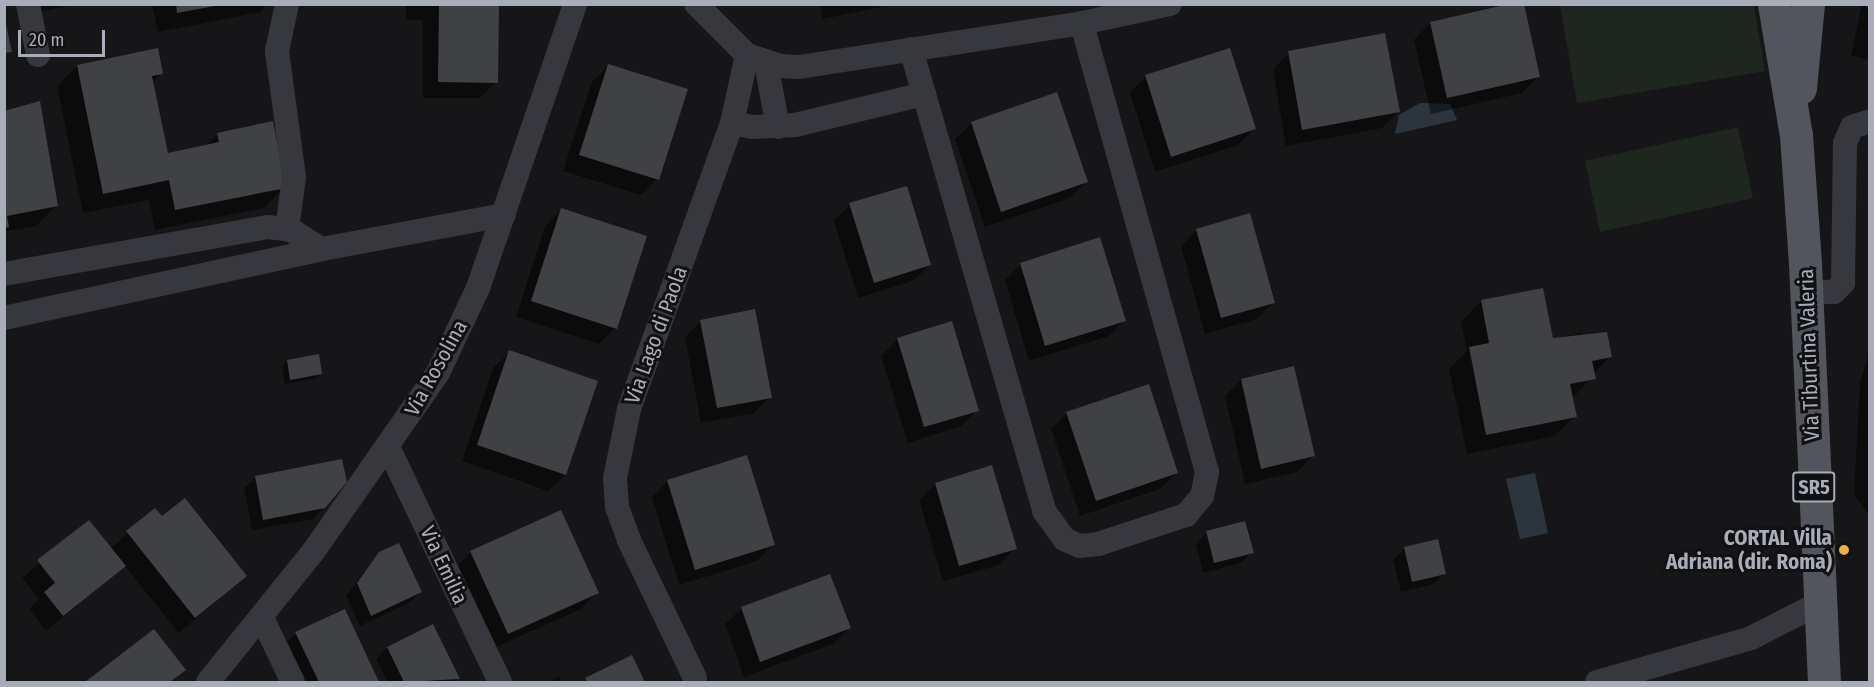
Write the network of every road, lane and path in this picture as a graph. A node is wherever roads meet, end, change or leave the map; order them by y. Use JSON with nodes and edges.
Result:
{"nodes":[{"id":1,"x":28,"y":4,"type":"edge"},
{"id":2,"x":288,"y":4,"type":"edge"},
{"id":3,"x":575,"y":4,"type":"edge"},
{"id":4,"x":696,"y":4,"type":"edge"},
{"id":5,"x":1170,"y":4,"type":"edge"},
{"id":6,"x":1774,"y":4,"type":"edge"},
{"id":7,"x":1808,"y":4,"type":"edge"},
{"id":8,"x":1082,"y":23,"type":"junction"},
{"id":9,"x":911,"y":49,"type":"junction"},
{"id":10,"x":38,"y":55,"type":"dead end"},
{"id":11,"x":757,"y":59,"type":"junction"},
{"id":12,"x":924,"y":94,"type":"junction"},
{"id":13,"x":1869,"y":121,"type":"edge"},
{"id":14,"x":732,"y":123,"type":"junction"},
{"id":15,"x":778,"y":127,"type":"junction"},
{"id":16,"x":1796,"y":135,"type":"junction"},
{"id":17,"x":504,"y":215,"type":"junction"},
{"id":18,"x":287,"y":229,"type":"junction"},
{"id":19,"x":322,"y":249,"type":"junction"},
{"id":20,"x":4,"y":274,"type":"edge"},
{"id":21,"x":1807,"y":292,"type":"junction"},
{"id":22,"x":4,"y":318,"type":"edge"},
{"id":23,"x":388,"y":447,"type":"junction"},
{"id":24,"x":1818,"y":604,"type":"junction"},
{"id":25,"x":262,"y":618,"type":"junction"},
{"id":26,"x":695,"y":678,"type":"dead end"},
{"id":27,"x":208,"y":682,"type":"edge"},
{"id":28,"x":294,"y":682,"type":"edge"},
{"id":29,"x":500,"y":682,"type":"edge"},
{"id":30,"x":1597,"y":682,"type":"edge"},
{"id":31,"x":1824,"y":682,"type":"edge"}],
"edges":[{"from":1,"to":10,"type":"street"},
{"from":2,"to":18,"type":"street"},
{"from":3,"to":17,"type":"street","name":"Via Rosolina"},
{"from":4,"to":11,"type":"street"},
{"from":5,"to":8,"type":"street"},
{"from":6,"to":16,"type":"main road","name":"Via Tiburtina Valeria","number":"SR5"},
{"from":7,"to":16,"type":"main road","name":"Via Tiburtina Valeria","number":"SR5"},
{"from":8,"to":9,"type":"street"},
{"from":8,"to":12,"type":"street"},
{"from":9,"to":11,"type":"street"},
{"from":9,"to":12,"type":"street"},
{"from":11,"to":14,"type":"street","name":"Via Lago di Paola"},
{"from":11,"to":15,"type":"street"},
{"from":12,"to":15,"type":"street"},
{"from":13,"to":21,"type":"street"},
{"from":14,"to":15,"type":"street"},
{"from":14,"to":26,"type":"street","name":"Via Lago di Paola"},
{"from":16,"to":21,"type":"main road","name":"Via Tiburtina Valeria","number":"SR5"},
{"from":17,"to":19,"type":"street"},
{"from":17,"to":23,"type":"street","name":"Via Rosolina"},
{"from":18,"to":19,"type":"street"},
{"from":18,"to":20,"type":"street"},
{"from":19,"to":22,"type":"street"},
{"from":21,"to":24,"type":"main road","name":"Via Tiburtina Valeria","number":"SR5"},
{"from":23,"to":25,"type":"street","name":"Via Rosolina"},
{"from":23,"to":29,"type":"street","name":"Via Emilia"},
{"from":24,"to":30,"type":"street"},
{"from":24,"to":31,"type":"main road","name":"Via Tiburtina Valeria","number":"SR5"},
{"from":25,"to":27,"type":"street","name":"Via Rosolina"},
{"from":25,"to":28,"type":"street"}]}
